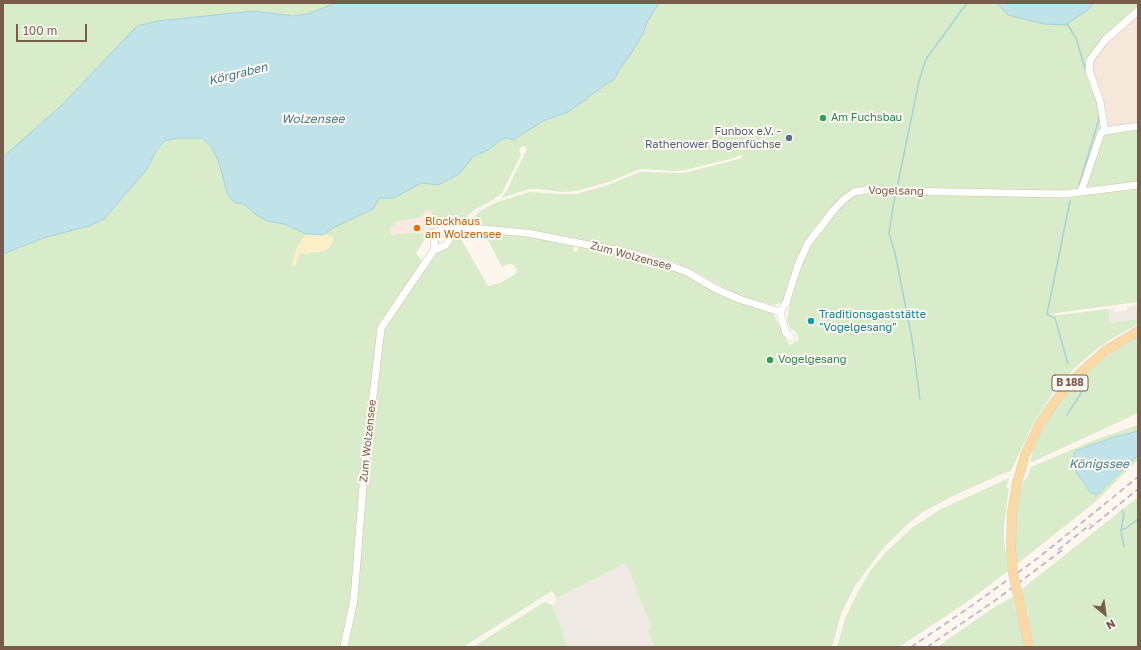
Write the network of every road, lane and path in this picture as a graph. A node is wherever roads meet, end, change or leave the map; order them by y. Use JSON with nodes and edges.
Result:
{"nodes":[{"id":1,"x":1138,"y":11,"type":"edge"},
{"id":2,"x":1138,"y":126,"type":"edge"},
{"id":3,"x":1105,"y":131,"type":"junction"},
{"id":4,"x":1138,"y":185,"type":"edge"},
{"id":5,"x":1082,"y":192,"type":"junction"},
{"id":6,"x":446,"y":230,"type":"junction"},
{"id":7,"x":434,"y":250,"type":"junction"},
{"id":8,"x":780,"y":312,"type":"junction"},
{"id":9,"x":1138,"y":331,"type":"edge"},
{"id":10,"x":791,"y":337,"type":"dead end"},
{"id":11,"x":344,"y":647,"type":"edge"},
{"id":12,"x":1029,"y":647,"type":"edge"}],
"edges":[{"from":1,"to":3,"type":"street"},
{"from":2,"to":3,"type":"street"},
{"from":3,"to":5,"type":"street"},
{"from":4,"to":5,"type":"street","name":"Vogelsang"},
{"from":5,"to":8,"type":"street","name":"Vogelsang"},
{"from":6,"to":7,"type":"street","name":"Zum Wolzensee"},
{"from":6,"to":7,"type":"street","name":"Zum Wolzensee"},
{"from":6,"to":8,"type":"street","name":"Zum Wolzensee"},
{"from":7,"to":11,"type":"street","name":"Zum Wolzensee"},
{"from":8,"to":10,"type":"street"},
{"from":9,"to":12,"type":"main road","number":"B 188","bridge":true}]}
